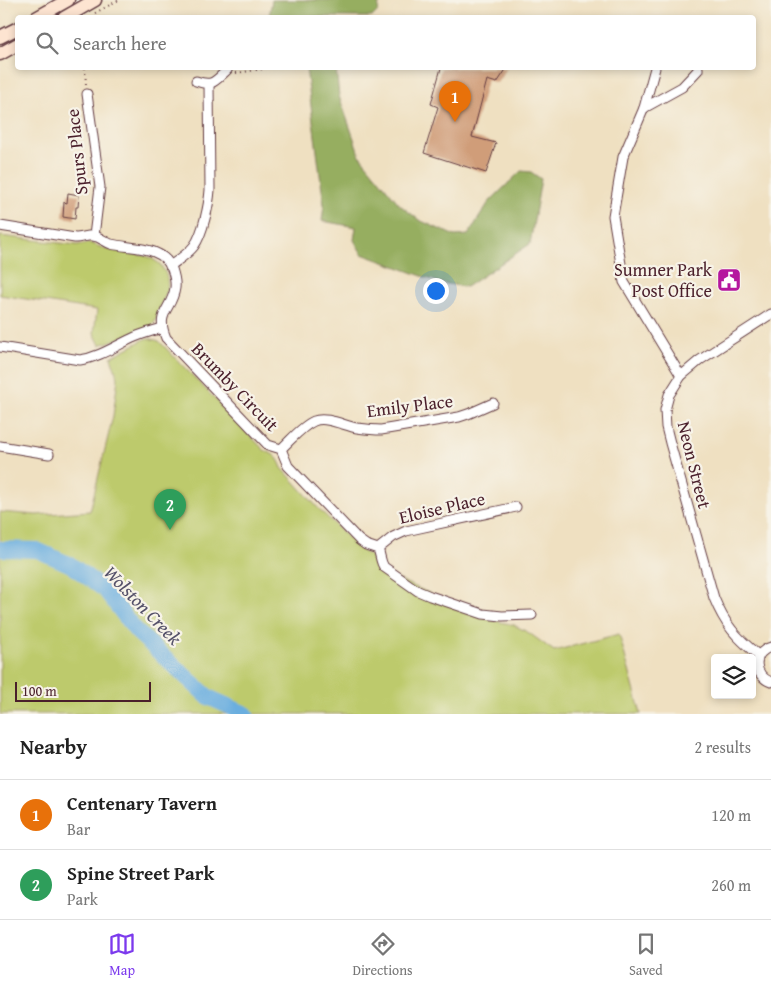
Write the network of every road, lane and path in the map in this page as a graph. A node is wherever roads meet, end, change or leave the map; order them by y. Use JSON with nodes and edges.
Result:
{"nodes":[{"id":1,"x":68,"y":0,"type":"edge"},
{"id":2,"x":95,"y":0,"type":"edge"},
{"id":3,"x":120,"y":0,"type":"edge"},
{"id":4,"x":41,"y":15,"type":"edge"},
{"id":5,"x":69,"y":15,"type":"edge"},
{"id":6,"x":93,"y":15,"type":"dead end"},
{"id":7,"x":15,"y":30,"type":"edge"},
{"id":8,"x":0,"y":37,"type":"edge"},
{"id":9,"x":15,"y":46,"type":"edge"},
{"id":10,"x":0,"y":54,"type":"edge"},
{"id":11,"x":85,"y":70,"type":"edge"},
{"id":12,"x":227,"y":70,"type":"edge"},
{"id":13,"x":230,"y":70,"type":"edge"},
{"id":14,"x":255,"y":70,"type":"edge"},
{"id":15,"x":654,"y":70,"type":"edge"},
{"id":16,"x":698,"y":70,"type":"edge"},
{"id":17,"x":196,"y":81,"type":"dead end"},
{"id":18,"x":209,"y":84,"type":"junction"},
{"id":19,"x":87,"y":94,"type":"joint"},
{"id":20,"x":644,"y":108,"type":"junction"},
{"id":21,"x":0,"y":226,"type":"edge"},
{"id":22,"x":94,"y":236,"type":"junction"},
{"id":23,"x":170,"y":266,"type":"junction"},
{"id":24,"x":771,"y":314,"type":"edge"},
{"id":25,"x":162,"y":328,"type":"junction"},
{"id":26,"x":0,"y":347,"type":"edge"},
{"id":27,"x":681,"y":376,"type":"junction"},
{"id":28,"x":493,"y":403,"type":"dead end"},
{"id":29,"x":0,"y":446,"type":"edge"},
{"id":30,"x":281,"y":449,"type":"junction"},
{"id":31,"x":49,"y":454,"type":"dead end"},
{"id":32,"x":516,"y":508,"type":"dead end"},
{"id":33,"x":378,"y":549,"type":"junction"},
{"id":34,"x":532,"y":615,"type":"dead end"},
{"id":35,"x":771,"y":647,"type":"edge"},
{"id":36,"x":758,"y":655,"type":"junction"},
{"id":37,"x":771,"y":682,"type":"edge"}],
"edges":[{"from":1,"to":4,"type":"main road"},
{"from":2,"to":5,"type":"main road"},
{"from":3,"to":6,"type":"path"},
{"from":7,"to":8,"type":"main road"},
{"from":9,"to":10,"type":"main road"},
{"from":11,"to":19,"type":"path"},
{"from":12,"to":18,"type":"street"},
{"from":13,"to":14,"type":"path"},
{"from":15,"to":20,"type":"street"},
{"from":16,"to":20,"type":"street"},
{"from":17,"to":18,"type":"street"},
{"from":18,"to":23,"type":"street"},
{"from":19,"to":22,"type":"street","name":"Spurs Place"},
{"from":20,"to":27,"type":"street"},
{"from":21,"to":22,"type":"street"},
{"from":22,"to":23,"type":"street"},
{"from":23,"to":25,"type":"street"},
{"from":24,"to":27,"type":"street","name":"Neon Street"},
{"from":25,"to":26,"type":"street"},
{"from":25,"to":30,"type":"street","name":"Brumby Circuit"},
{"from":27,"to":36,"type":"street","name":"Neon Street"},
{"from":28,"to":30,"type":"street","name":"Emily Place"},
{"from":29,"to":31,"type":"street"},
{"from":30,"to":33,"type":"street","name":"Brumby Circuit"},
{"from":32,"to":33,"type":"street","name":"Eloise Place"},
{"from":33,"to":34,"type":"street"},
{"from":35,"to":36,"type":"street"},
{"from":36,"to":37,"type":"street"}]}
